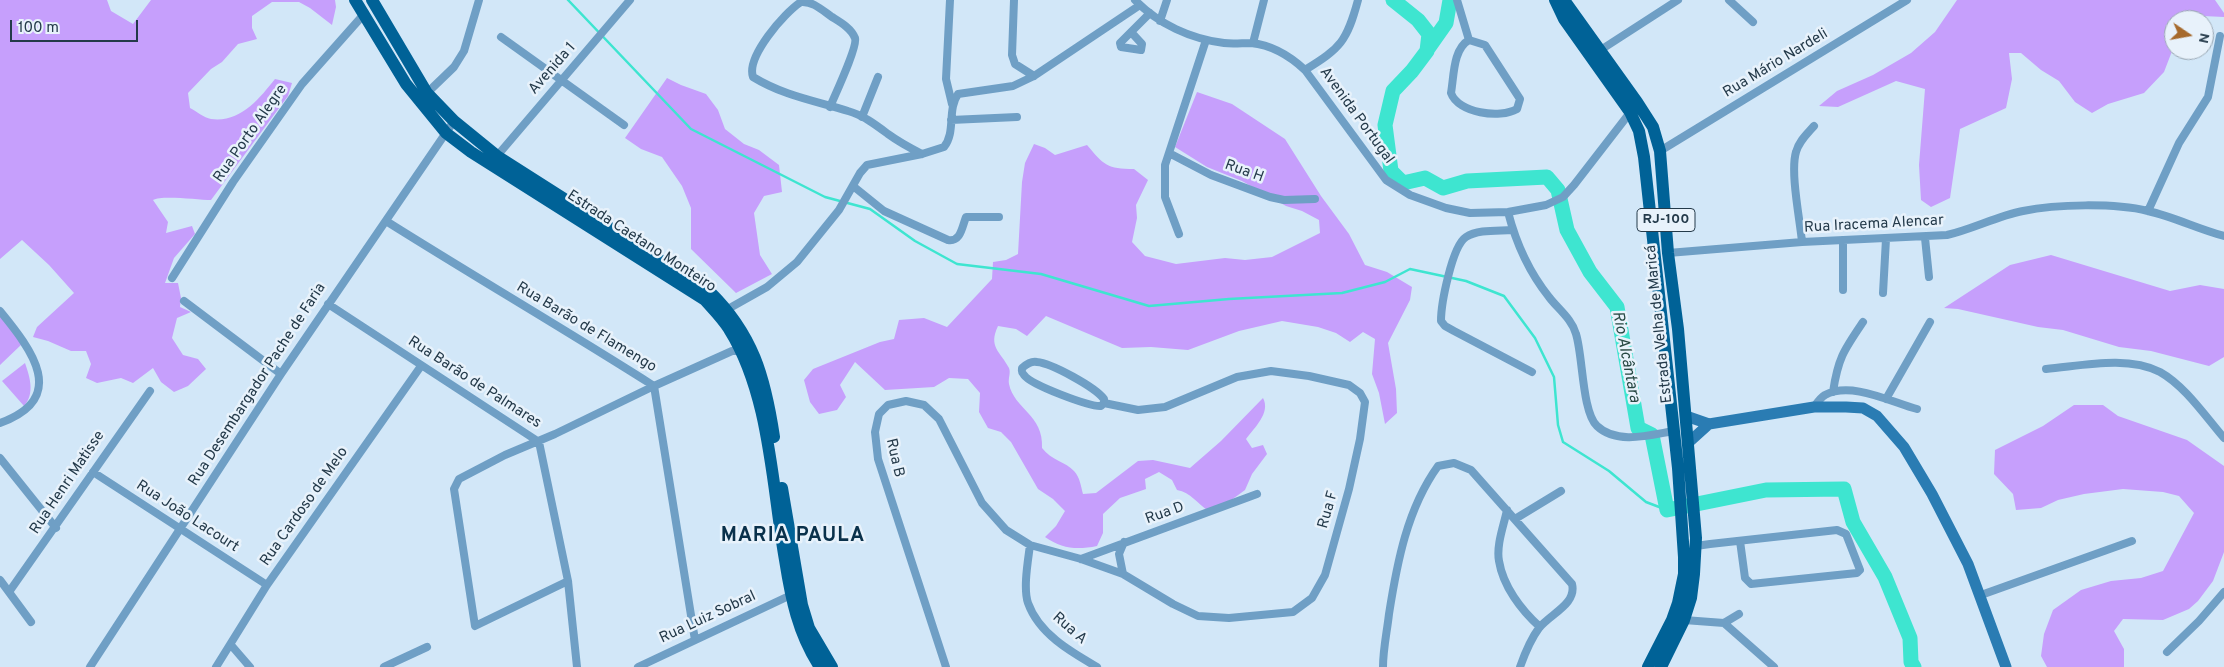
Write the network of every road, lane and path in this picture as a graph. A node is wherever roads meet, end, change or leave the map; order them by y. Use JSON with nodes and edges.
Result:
{"nodes":[{"id":1,"x":355,"y":0,"type":"edge"},
{"id":2,"x":372,"y":0,"type":"edge"},
{"id":3,"x":479,"y":0,"type":"edge"},
{"id":4,"x":630,"y":0,"type":"edge"},
{"id":5,"x":950,"y":0,"type":"edge"},
{"id":6,"x":1014,"y":0,"type":"edge"},
{"id":7,"x":1167,"y":0,"type":"edge"},
{"id":8,"x":1264,"y":0,"type":"edge"},
{"id":9,"x":1358,"y":0,"type":"edge"},
{"id":10,"x":1457,"y":0,"type":"edge"},
{"id":11,"x":1555,"y":0,"type":"edge"},
{"id":12,"x":1564,"y":0,"type":"edge"},
{"id":13,"x":1678,"y":0,"type":"edge"},
{"id":14,"x":1729,"y":0,"type":"edge"},
{"id":15,"x":1907,"y":0,"type":"edge"},
{"id":16,"x":1138,"y":2,"type":"edge"},
{"id":17,"x":364,"y":13,"type":"junction"},
{"id":18,"x":1150,"y":13,"type":"junction"},
{"id":19,"x":1160,"y":21,"type":"junction"},
{"id":20,"x":1753,"y":22,"type":"dead end"},
{"id":21,"x":1131,"y":32,"type":"dead end"},
{"id":22,"x":2220,"y":36,"type":"dead end"},
{"id":23,"x":501,"y":37,"type":"dead end"},
{"id":24,"x":1206,"y":40,"type":"junction"},
{"id":25,"x":1469,"y":40,"type":"junction"},
{"id":26,"x":1252,"y":43,"type":"junction"},
{"id":27,"x":1599,"y":51,"type":"junction"},
{"id":28,"x":1305,"y":70,"type":"junction"},
{"id":29,"x":1034,"y":76,"type":"junction"},
{"id":30,"x":878,"y":77,"type":"dead end"},
{"id":31,"x":561,"y":80,"type":"junction"},
{"id":32,"x":427,"y":93,"type":"junction"},
{"id":33,"x":952,"y":104,"type":"junction"},
{"id":34,"x":830,"y":107,"type":"junction"},
{"id":35,"x":1634,"y":107,"type":"junction"},
{"id":36,"x":862,"y":117,"type":"junction"},
{"id":37,"x":1017,"y":117,"type":"dead end"},
{"id":38,"x":951,"y":120,"type":"junction"},
{"id":39,"x":454,"y":121,"type":"junction"},
{"id":40,"x":624,"y":125,"type":"dead end"},
{"id":41,"x":1814,"y":126,"type":"dead end"},
{"id":42,"x":446,"y":133,"type":"junction"},
{"id":43,"x":1660,"y":151,"type":"junction"},
{"id":44,"x":1169,"y":153,"type":"junction"},
{"id":45,"x":922,"y":154,"type":"junction"},
{"id":46,"x":497,"y":156,"type":"junction"},
{"id":47,"x":853,"y":186,"type":"junction"},
{"id":48,"x":1315,"y":199,"type":"dead end"},
{"id":49,"x":2148,"y":211,"type":"junction"},
{"id":50,"x":1508,"y":212,"type":"junction"},
{"id":51,"x":999,"y":217,"type":"dead end"},
{"id":52,"x":386,"y":221,"type":"junction"},
{"id":53,"x":1512,"y":230,"type":"junction"},
{"id":54,"x":1179,"y":234,"type":"dead end"},
{"id":55,"x":2224,"y":236,"type":"edge"},
{"id":56,"x":1925,"y":238,"type":"junction"},
{"id":57,"x":1886,"y":239,"type":"junction"},
{"id":58,"x":1843,"y":240,"type":"junction"},
{"id":59,"x":1802,"y":242,"type":"junction"},
{"id":60,"x":1668,"y":253,"type":"junction"},
{"id":61,"x":172,"y":278,"type":"dead end"},
{"id":62,"x":1929,"y":278,"type":"dead end"},
{"id":63,"x":1843,"y":290,"type":"dead end"},
{"id":64,"x":1883,"y":293,"type":"dead end"},
{"id":65,"x":184,"y":301,"type":"dead end"},
{"id":66,"x":328,"y":304,"type":"junction"},
{"id":67,"x":728,"y":309,"type":"junction"},
{"id":68,"x":0,"y":311,"type":"edge"},
{"id":69,"x":1863,"y":322,"type":"dead end"},
{"id":70,"x":1930,"y":322,"type":"dead end"},
{"id":71,"x":747,"y":352,"type":"junction"},
{"id":72,"x":421,"y":366,"type":"junction"},
{"id":73,"x":2046,"y":368,"type":"dead end"},
{"id":74,"x":1532,"y":372,"type":"dead end"},
{"id":75,"x":281,"y":374,"type":"junction"},
{"id":76,"x":654,"y":386,"type":"junction"},
{"id":77,"x":150,"y":390,"type":"dead end"},
{"id":78,"x":1833,"y":392,"type":"junction"},
{"id":79,"x":1886,"y":399,"type":"junction"},
{"id":80,"x":1104,"y":403,"type":"junction"},
{"id":81,"x":1814,"y":407,"type":"junction"},
{"id":82,"x":1917,"y":409,"type":"dead end"},
{"id":83,"x":1686,"y":416,"type":"junction"},
{"id":84,"x":0,"y":423,"type":"edge"},
{"id":85,"x":1709,"y":424,"type":"junction"},
{"id":86,"x":1674,"y":431,"type":"junction"},
{"id":87,"x":2224,"y":438,"type":"edge"},
{"id":88,"x":539,"y":442,"type":"junction"},
{"id":89,"x":1688,"y":443,"type":"junction"},
{"id":90,"x":0,"y":458,"type":"edge"},
{"id":91,"x":1684,"y":468,"type":"junction"},
{"id":92,"x":93,"y":472,"type":"junction"},
{"id":93,"x":1561,"y":491,"type":"dead end"},
{"id":94,"x":1257,"y":494,"type":"dead end"},
{"id":95,"x":1507,"y":510,"type":"junction"},
{"id":96,"x":1515,"y":519,"type":"junction"},
{"id":97,"x":56,"y":528,"type":"junction"},
{"id":98,"x":180,"y":529,"type":"junction"},
{"id":99,"x":1740,"y":541,"type":"junction"},
{"id":100,"x":2132,"y":541,"type":"dead end"},
{"id":101,"x":1124,"y":542,"type":"junction"},
{"id":102,"x":1696,"y":542,"type":"junction"},
{"id":103,"x":1030,"y":545,"type":"junction"},
{"id":104,"x":1082,"y":559,"type":"junction"},
{"id":105,"x":1122,"y":574,"type":"junction"},
{"id":106,"x":0,"y":580,"type":"edge"},
{"id":107,"x":568,"y":582,"type":"junction"},
{"id":108,"x":267,"y":585,"type":"junction"},
{"id":109,"x":9,"y":592,"type":"junction"},
{"id":110,"x":2224,"y":592,"type":"edge"},
{"id":111,"x":791,"y":595,"type":"junction"},
{"id":112,"x":1981,"y":596,"type":"junction"},
{"id":113,"x":1740,"y":614,"type":"dead end"},
{"id":114,"x":1684,"y":620,"type":"junction"},
{"id":115,"x":32,"y":622,"type":"dead end"},
{"id":116,"x":1724,"y":622,"type":"junction"},
{"id":117,"x":1540,"y":627,"type":"junction"},
{"id":118,"x":695,"y":640,"type":"junction"},
{"id":119,"x":231,"y":645,"type":"junction"},
{"id":120,"x":427,"y":647,"type":"dead end"},
{"id":121,"x":2167,"y":652,"type":"dead end"},
{"id":122,"x":90,"y":667,"type":"edge"},
{"id":123,"x":216,"y":667,"type":"edge"},
{"id":124,"x":250,"y":667,"type":"edge"},
{"id":125,"x":384,"y":667,"type":"edge"},
{"id":126,"x":578,"y":667,"type":"edge"},
{"id":127,"x":638,"y":667,"type":"edge"},
{"id":128,"x":820,"y":667,"type":"edge"},
{"id":129,"x":832,"y":667,"type":"edge"},
{"id":130,"x":946,"y":667,"type":"edge"},
{"id":131,"x":1097,"y":667,"type":"edge"},
{"id":132,"x":1383,"y":667,"type":"edge"},
{"id":133,"x":1520,"y":667,"type":"edge"},
{"id":134,"x":1648,"y":667,"type":"edge"},
{"id":135,"x":1661,"y":667,"type":"edge"},
{"id":136,"x":1774,"y":667,"type":"edge"},
{"id":137,"x":2006,"y":667,"type":"edge"}],
"edges":[{"from":1,"to":17,"type":"main road","name":"Estrada Caetano Monteiro"},
{"from":2,"to":32,"type":"main road","name":"Estrada Caetano Monteiro"},
{"from":3,"to":32,"type":"street"},
{"from":4,"to":31,"type":"street","name":"Avenida 1"},
{"from":5,"to":33,"type":"street"},
{"from":6,"to":29,"type":"street"},
{"from":7,"to":19,"type":"street"},
{"from":8,"to":26,"type":"street"},
{"from":9,"to":28,"type":"street"},
{"from":10,"to":25,"type":"street"},
{"from":11,"to":35,"type":"main road","name":"Estrada Velha de Maricá","number":"RJ-100"},
{"from":12,"to":27,"type":"main road","name":"Estrada Velha de Maricá","number":"RJ-100"},
{"from":13,"to":27,"type":"street"},
{"from":14,"to":20,"type":"street"},
{"from":15,"to":43,"type":"street","name":"Rua Mário Nardeli"},
{"from":16,"to":18,"type":"street","name":"Avenida Portugal"},
{"from":16,"to":29,"type":"street"},
{"from":17,"to":42,"type":"main road","name":"Estrada Caetano Monteiro"},
{"from":17,"to":61,"type":"street","name":"Rua Porto Alegre"},
{"from":18,"to":19,"type":"street","name":"Avenida Portugal"},
{"from":18,"to":21,"type":"street"},
{"from":19,"to":24,"type":"street","name":"Avenida Portugal"},
{"from":22,"to":49,"type":"street"},
{"from":23,"to":31,"type":"street"},
{"from":24,"to":26,"type":"street","name":"Avenida Portugal"},
{"from":24,"to":44,"type":"street"},
{"from":25,"to":25,"type":"street"},
{"from":26,"to":28,"type":"street","name":"Avenida Portugal"},
{"from":27,"to":35,"type":"main road","name":"Estrada Velha de Maricá","number":"RJ-100"},
{"from":28,"to":50,"type":"street","name":"Avenida Portugal"},
{"from":29,"to":33,"type":"street"},
{"from":30,"to":36,"type":"street"},
{"from":31,"to":40,"type":"street"},
{"from":31,"to":46,"type":"street","name":"Avenida 1"},
{"from":32,"to":39,"type":"main road","name":"Estrada Caetano Monteiro"},
{"from":33,"to":38,"type":"street"},
{"from":34,"to":34,"type":"street"},
{"from":34,"to":36,"type":"street"},
{"from":35,"to":43,"type":"main road","name":"Estrada Velha de Maricá","number":"RJ-100"},
{"from":35,"to":50,"type":"street","name":"Avenida Portugal"},
{"from":35,"to":86,"type":"main road","name":"Estrada Velha de Maricá","number":"RJ-100"},
{"from":36,"to":45,"type":"street"},
{"from":37,"to":38,"type":"street"},
{"from":38,"to":45,"type":"street"},
{"from":39,"to":42,"type":"street","name":"Rua Desembargador Pache de Faria"},
{"from":39,"to":46,"type":"main road","name":"Estrada Caetano Monteiro"},
{"from":41,"to":59,"type":"street"},
{"from":42,"to":52,"type":"street","name":"Rua Desembargador Pache de Faria"},
{"from":42,"to":71,"type":"main road","name":"Estrada Caetano Monteiro"},
{"from":43,"to":60,"type":"main road","name":"Estrada Velha de Maricá","number":"RJ-100"},
{"from":44,"to":48,"type":"street","name":"Rua H"},
{"from":44,"to":54,"type":"street"},
{"from":45,"to":47,"type":"street"},
{"from":46,"to":67,"type":"main road","name":"Estrada Caetano Monteiro"},
{"from":47,"to":51,"type":"street"},
{"from":47,"to":67,"type":"street"},
{"from":49,"to":55,"type":"street","name":"Rua Iracema Alencar"},
{"from":49,"to":56,"type":"street","name":"Rua Iracema Alencar"},
{"from":50,"to":53,"type":"street"},
{"from":52,"to":66,"type":"street","name":"Rua Desembargador Pache de Faria"},
{"from":52,"to":76,"type":"street","name":"Rua Barão de Flamengo"},
{"from":53,"to":74,"type":"street"},
{"from":53,"to":86,"type":"street"},
{"from":56,"to":57,"type":"street","name":"Rua Iracema Alencar"},
{"from":56,"to":62,"type":"street"},
{"from":57,"to":58,"type":"street","name":"Rua Iracema Alencar"},
{"from":57,"to":64,"type":"street"},
{"from":58,"to":59,"type":"street","name":"Rua Iracema Alencar"},
{"from":58,"to":63,"type":"street"},
{"from":59,"to":60,"type":"street","name":"Rua Iracema Alencar"},
{"from":60,"to":83,"type":"main road","name":"Estrada Velha de Maricá","number":"RJ-100"},
{"from":65,"to":75,"type":"street"},
{"from":66,"to":72,"type":"street","name":"Rua Barão de Palmares"},
{"from":66,"to":75,"type":"street","name":"Rua Desembargador Pache de Faria"},
{"from":67,"to":71,"type":"main road","name":"Estrada Caetano Monteiro"},
{"from":68,"to":84,"type":"street"},
{"from":69,"to":78,"type":"street"},
{"from":70,"to":79,"type":"street"},
{"from":71,"to":76,"type":"street"},
{"from":71,"to":111,"type":"main road","name":"Estrada Caetano Monteiro"},
{"from":71,"to":129,"type":"main road","name":"Estrada Caetano Monteiro"},
{"from":72,"to":88,"type":"street","name":"Rua Barão de Palmares"},
{"from":72,"to":108,"type":"street","name":"Rua Cardoso de Melo"},
{"from":73,"to":87,"type":"street"},
{"from":75,"to":98,"type":"street","name":"Rua Desembargador Pache de Faria"},
{"from":76,"to":88,"type":"street"},
{"from":76,"to":118,"type":"street","name":"Rua Barão de Flamengo"},
{"from":77,"to":92,"type":"street","name":"Rua Henri Matisse"},
{"from":78,"to":79,"type":"street"},
{"from":78,"to":81,"type":"street"},
{"from":79,"to":82,"type":"street"},
{"from":80,"to":80,"type":"street","name":"Rua F"},
{"from":80,"to":105,"type":"street","name":"Rua F"},
{"from":81,"to":85,"type":"street"},
{"from":81,"to":112,"type":"street"},
{"from":83,"to":85,"type":"street"},
{"from":83,"to":89,"type":"main road","name":"Estrada Velha de Maricá","number":"RJ-100"},
{"from":85,"to":89,"type":"street"},
{"from":86,"to":91,"type":"main road","name":"Estrada Velha de Maricá","number":"RJ-100"},
{"from":88,"to":107,"type":"street","name":"Rua Barão de Palmares"},
{"from":88,"to":107,"type":"street"},
{"from":89,"to":91,"type":"main road","name":"Estrada Velha de Maricá","number":"RJ-100"},
{"from":90,"to":97,"type":"street"},
{"from":91,"to":102,"type":"main road","name":"Estrada Velha de Maricá","number":"RJ-100"},
{"from":91,"to":134,"type":"main road","name":"Estrada Velha de Maricá","number":"RJ-100"},
{"from":92,"to":97,"type":"street","name":"Rua Henri Matisse"},
{"from":92,"to":98,"type":"street","name":"Rua João Lacourt"},
{"from":93,"to":96,"type":"street"},
{"from":94,"to":101,"type":"street","name":"Rua D"},
{"from":95,"to":96,"type":"street"},
{"from":95,"to":117,"type":"street"},
{"from":95,"to":132,"type":"street"},
{"from":96,"to":117,"type":"street"},
{"from":97,"to":109,"type":"street","name":"Rua Henri Matisse"},
{"from":98,"to":108,"type":"street","name":"Rua João Lacourt"},
{"from":98,"to":122,"type":"street","name":"Rua Desembargador Pache de Faria"},
{"from":99,"to":99,"type":"street"},
{"from":99,"to":102,"type":"street"},
{"from":100,"to":112,"type":"street"},
{"from":101,"to":104,"type":"street","name":"Rua D"},
{"from":101,"to":105,"type":"street"},
{"from":102,"to":114,"type":"main road","name":"Estrada Velha de Maricá","number":"RJ-100"},
{"from":103,"to":104,"type":"street","name":"Rua F"},
{"from":103,"to":130,"type":"street","name":"Rua B"},
{"from":103,"to":131,"type":"street","name":"Rua A"},
{"from":104,"to":105,"type":"street","name":"Rua F"},
{"from":106,"to":109,"type":"street"},
{"from":107,"to":126,"type":"street","name":"Rua Barão de Palmares"},
{"from":108,"to":119,"type":"street","name":"Rua Cardoso de Melo"},
{"from":109,"to":115,"type":"street"},
{"from":110,"to":121,"type":"street"},
{"from":111,"to":118,"type":"street","name":"Rua Luiz Sobral"},
{"from":111,"to":128,"type":"main road","name":"Estrada Caetano Monteiro"},
{"from":112,"to":137,"type":"street"},
{"from":113,"to":116,"type":"street"},
{"from":114,"to":116,"type":"street"},
{"from":114,"to":135,"type":"main road","name":"Estrada Velha de Maricá","number":"RJ-100"},
{"from":116,"to":136,"type":"street"},
{"from":117,"to":133,"type":"street"},
{"from":118,"to":127,"type":"street","name":"Rua Luiz Sobral"},
{"from":119,"to":123,"type":"street","name":"Rua Cardoso de Melo"},
{"from":119,"to":124,"type":"street"},
{"from":120,"to":125,"type":"street"}]}
